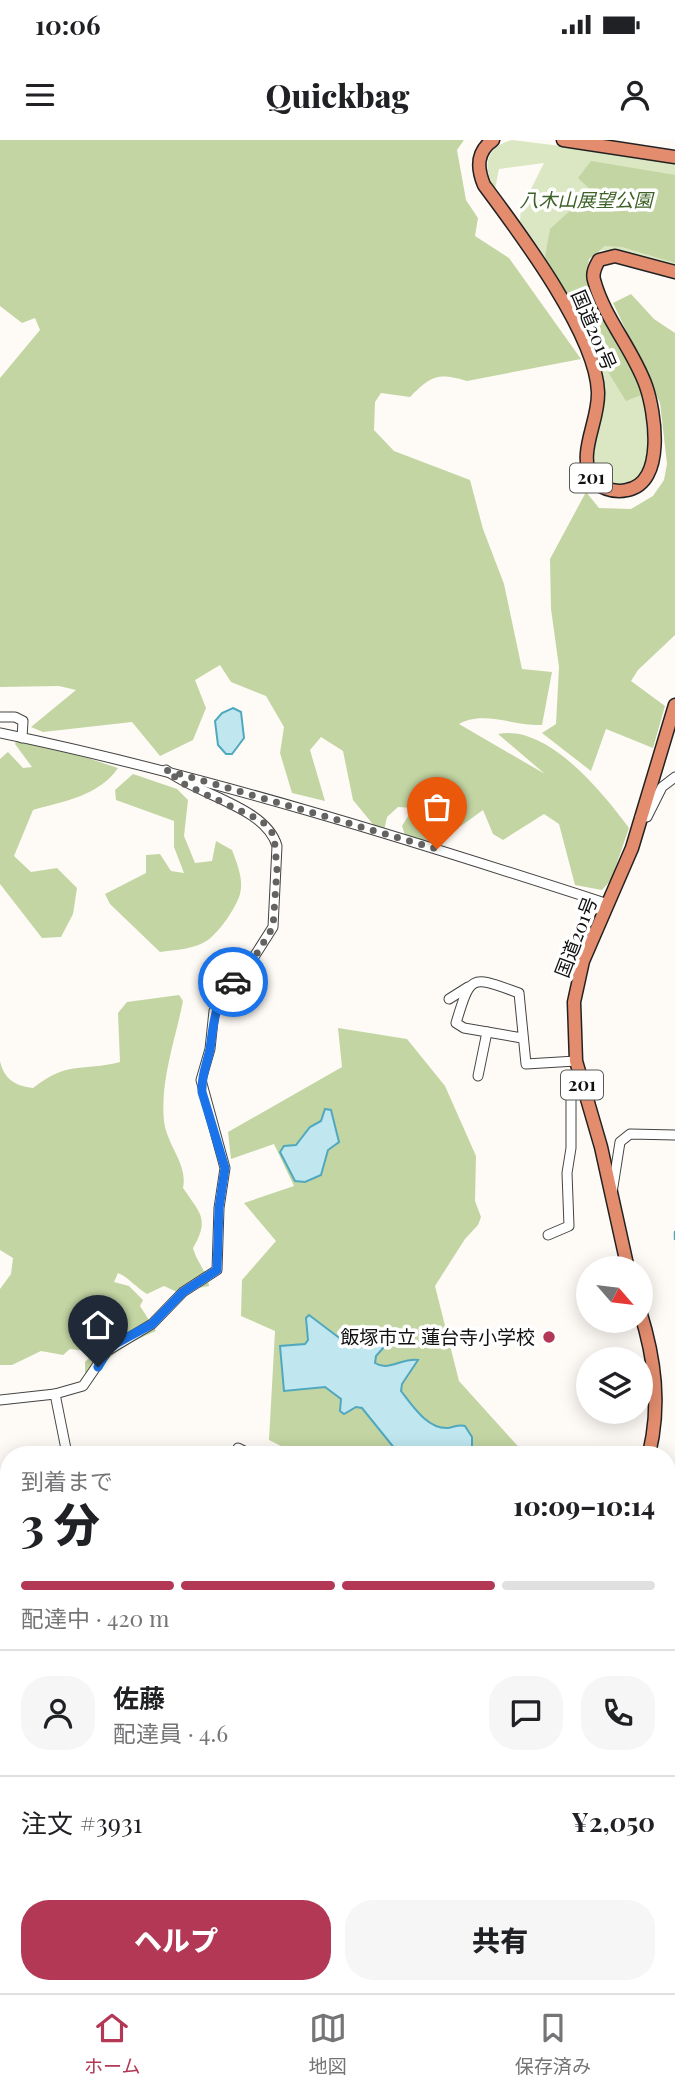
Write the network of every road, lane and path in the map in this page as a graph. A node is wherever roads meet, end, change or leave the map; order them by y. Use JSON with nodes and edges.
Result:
{"nodes":[{"id":1,"x":493,"y":140,"type":"edge"},
{"id":2,"x":564,"y":140,"type":"edge"},
{"id":3,"x":675,"y":157,"type":"edge"},
{"id":4,"x":675,"y":272,"type":"edge"},
{"id":5,"x":675,"y":705,"type":"edge"},
{"id":6,"x":0,"y":717,"type":"edge"},
{"id":7,"x":0,"y":733,"type":"edge"},
{"id":8,"x":22,"y":738,"type":"junction"},
{"id":9,"x":166,"y":770,"type":"junction"},
{"id":10,"x":675,"y":777,"type":"edge"},
{"id":11,"x":640,"y":817,"type":"junction"},
{"id":12,"x":608,"y":904,"type":"junction"},
{"id":13,"x":470,"y":986,"type":"junction"},
{"id":14,"x":449,"y":999,"type":"dead end"},
{"id":15,"x":487,"y":1032,"type":"junction"},
{"id":16,"x":522,"y":1038,"type":"junction"},
{"id":17,"x":576,"y":1061,"type":"junction"},
{"id":18,"x":579,"y":1075,"type":"junction"},
{"id":19,"x":478,"y":1076,"type":"dead end"},
{"id":20,"x":675,"y":1135,"type":"edge"},
{"id":21,"x":611,"y":1194,"type":"junction"},
{"id":22,"x":548,"y":1235,"type":"dead end"},
{"id":23,"x":625,"y":1256,"type":"edge"},
{"id":24,"x":645,"y":1334,"type":"edge"},
{"id":25,"x":55,"y":1394,"type":"junction"},
{"id":26,"x":0,"y":1400,"type":"edge"},
{"id":27,"x":66,"y":1446,"type":"edge"},
{"id":28,"x":651,"y":1446,"type":"edge"}],
"edges":[{"from":1,"to":4,"type":"highway","name":"国道201号","number":"201"},
{"from":2,"to":3,"type":"highway"},
{"from":5,"to":11,"type":"highway","name":"国道201号","number":"201"},
{"from":6,"to":8,"type":"street"},
{"from":7,"to":8,"type":"street"},
{"from":8,"to":9,"type":"street"},
{"from":9,"to":12,"type":"street"},
{"from":9,"to":25,"type":"street"},
{"from":10,"to":11,"type":"street"},
{"from":11,"to":12,"type":"highway","name":"国道201号","number":"201"},
{"from":12,"to":17,"type":"highway","name":"国道201号","number":"201"},
{"from":13,"to":14,"type":"street"},
{"from":13,"to":15,"type":"street"},
{"from":13,"to":16,"type":"street"},
{"from":15,"to":16,"type":"street"},
{"from":15,"to":19,"type":"street"},
{"from":16,"to":17,"type":"street"},
{"from":17,"to":18,"type":"highway","name":"国道201号","number":"201"},
{"from":18,"to":21,"type":"highway","name":"国道201号","number":"201"},
{"from":18,"to":22,"type":"street"},
{"from":20,"to":21,"type":"street"},
{"from":21,"to":23,"type":"highway","name":"国道201号","number":"201"},
{"from":24,"to":28,"type":"highway"},
{"from":25,"to":26,"type":"street"},
{"from":25,"to":27,"type":"street"}]}
